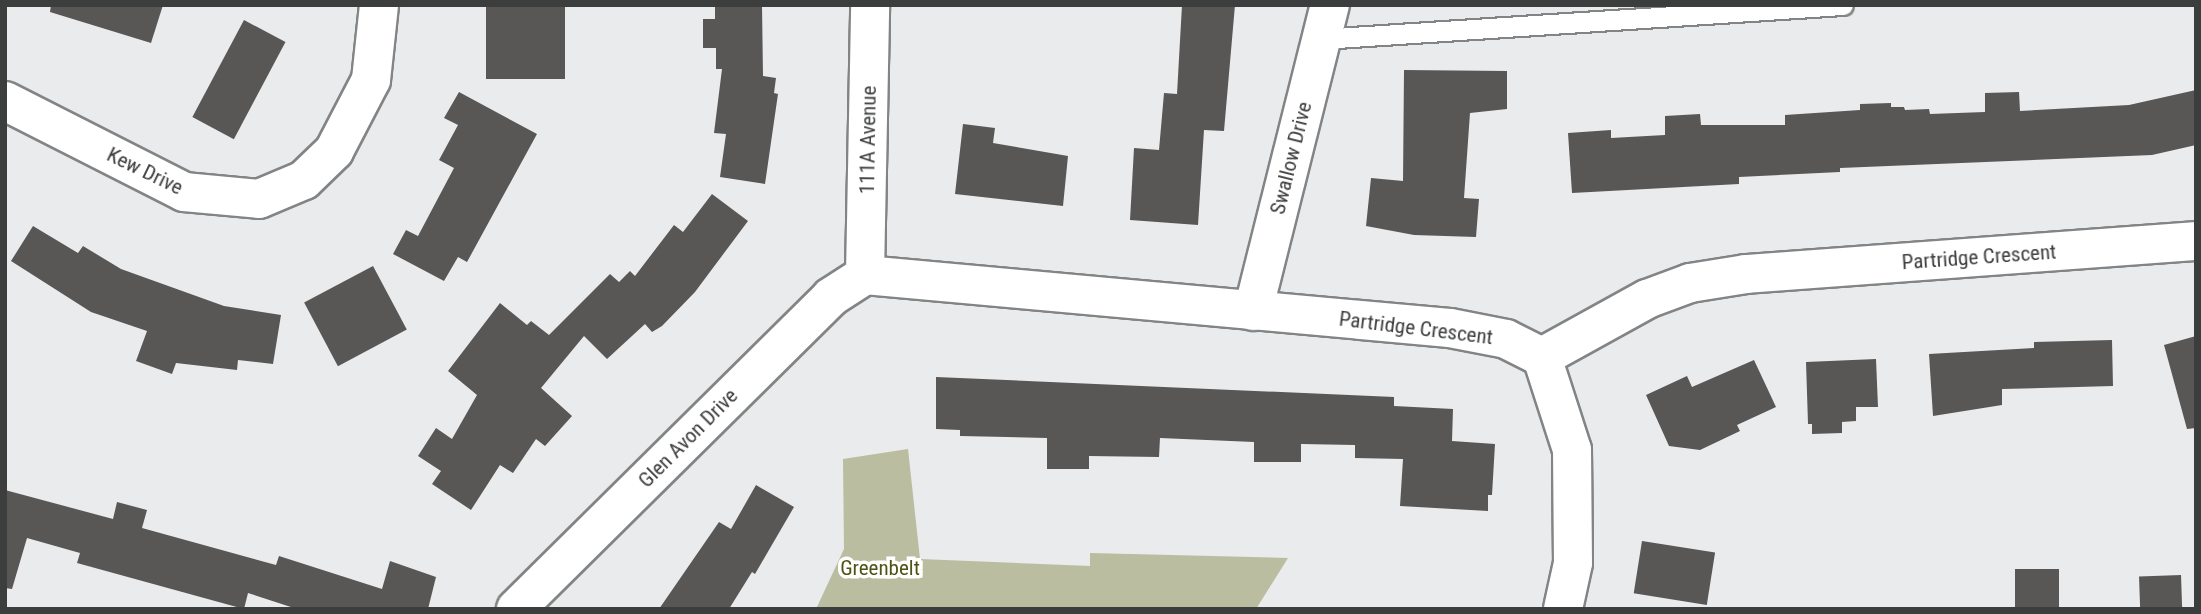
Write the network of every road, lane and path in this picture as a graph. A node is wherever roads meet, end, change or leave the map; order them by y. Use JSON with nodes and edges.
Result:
{"nodes":[{"id":1,"x":379,"y":5,"type":"edge"},
{"id":2,"x":870,"y":5,"type":"edge"},
{"id":3,"x":1843,"y":5,"type":"edge"},
{"id":4,"x":1326,"y":22,"type":"edge"},
{"id":5,"x":5,"y":101,"type":"edge"},
{"id":6,"x":2196,"y":241,"type":"edge"},
{"id":7,"x":865,"y":275,"type":"junction"},
{"id":8,"x":1253,"y":311,"type":"junction"},
{"id":9,"x":1542,"y":357,"type":"junction"},
{"id":10,"x":516,"y":609,"type":"edge"},
{"id":11,"x":1563,"y":609,"type":"edge"}],
"edges":[{"from":1,"to":5,"type":"street","name":"Kew Drive"},
{"from":2,"to":7,"type":"street","name":"111A Avenue"},
{"from":3,"to":4,"type":"lane"},
{"from":4,"to":8,"type":"street","name":"Swallow Drive"},
{"from":6,"to":9,"type":"street","name":"Partridge Crescent"},
{"from":7,"to":8,"type":"street","name":"Partridge Crescent"},
{"from":7,"to":10,"type":"street","name":"Glen Avon Drive"},
{"from":8,"to":9,"type":"street","name":"Partridge Crescent"},
{"from":9,"to":11,"type":"street"}]}
